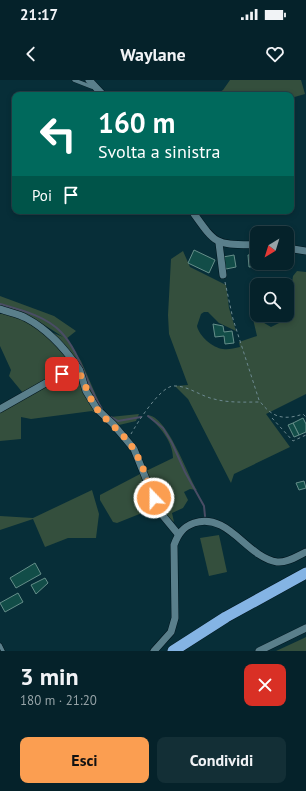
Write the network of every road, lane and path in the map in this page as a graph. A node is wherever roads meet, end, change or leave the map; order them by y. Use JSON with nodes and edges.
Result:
{"nodes":[{"id":1,"x":74,"y":80,"type":"edge"},
{"id":2,"x":89,"y":80,"type":"edge"},
{"id":3,"x":100,"y":92,"type":"edge"},
{"id":4,"x":101,"y":92,"type":"edge"},
{"id":5,"x":194,"y":214,"type":"edge"},
{"id":6,"x":219,"y":243,"type":"junction"},
{"id":7,"x":250,"y":245,"type":"edge"},
{"id":8,"x":294,"y":249,"type":"edge"},
{"id":9,"x":306,"y":251,"type":"edge"},
{"id":10,"x":223,"y":275,"type":"joint"},
{"id":11,"x":0,"y":309,"type":"edge"},
{"id":12,"x":80,"y":371,"type":"junction"},
{"id":13,"x":260,"y":402,"type":"junction"},
{"id":14,"x":0,"y":409,"type":"edge"},
{"id":15,"x":306,"y":417,"type":"edge"},
{"id":16,"x":272,"y":418,"type":"dead end"},
{"id":17,"x":306,"y":436,"type":"edge"},
{"id":18,"x":127,"y":441,"type":"junction"},
{"id":19,"x":178,"y":534,"type":"junction"},
{"id":20,"x":306,"y":552,"type":"edge"},
{"id":21,"x":306,"y":572,"type":"edge"},
{"id":22,"x":306,"y":628,"type":"edge"},
{"id":23,"x":0,"y":645,"type":"edge"},
{"id":24,"x":3,"y":651,"type":"edge"},
{"id":25,"x":154,"y":651,"type":"edge"},
{"id":26,"x":173,"y":651,"type":"edge"},
{"id":27,"x":259,"y":651,"type":"edge"}],
"edges":[{"from":1,"to":3,"type":"lane"},
{"from":2,"to":4,"type":"street"},
{"from":5,"to":6,"type":"street"},
{"from":6,"to":7,"type":"street"},
{"from":6,"to":10,"type":"street"},
{"from":8,"to":9,"type":"street"},
{"from":10,"to":13,"type":"path"},
{"from":11,"to":12,"type":"street"},
{"from":12,"to":14,"type":"street"},
{"from":12,"to":18,"type":"street"},
{"from":13,"to":15,"type":"path"},
{"from":13,"to":18,"type":"path"},
{"from":16,"to":17,"type":"path"},
{"from":18,"to":19,"type":"street"},
{"from":19,"to":20,"type":"street"},
{"from":19,"to":25,"type":"street"},
{"from":21,"to":26,"type":"highway"},
{"from":22,"to":27,"type":"street"},
{"from":23,"to":24,"type":"lane"}]}
